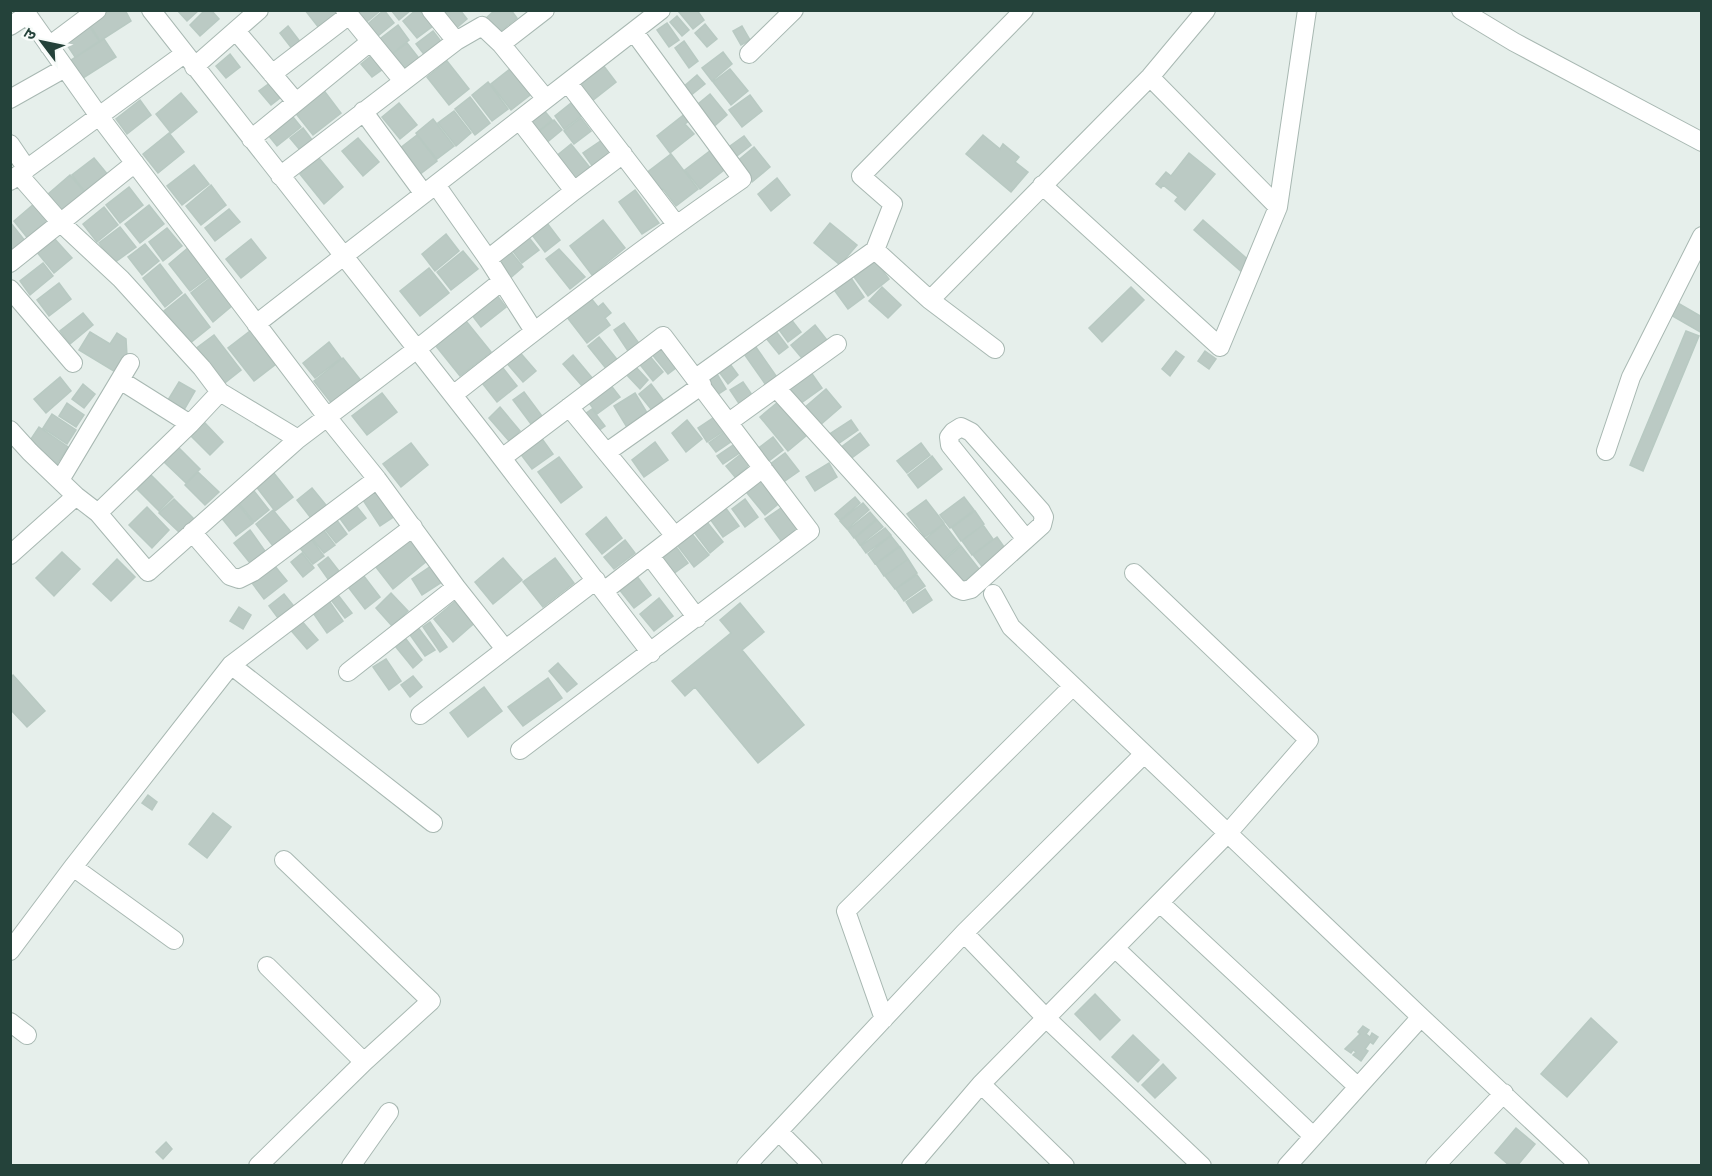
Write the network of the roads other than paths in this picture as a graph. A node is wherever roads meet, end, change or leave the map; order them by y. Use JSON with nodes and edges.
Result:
{"nodes":[{"id":1,"x":97,"y":10,"type":"edge"},
{"id":2,"x":151,"y":10,"type":"edge"},
{"id":3,"x":259,"y":10,"type":"edge"},
{"id":4,"x":431,"y":10,"type":"edge"},
{"id":5,"x":545,"y":10,"type":"edge"},
{"id":6,"x":794,"y":10,"type":"edge"},
{"id":7,"x":1024,"y":10,"type":"edge"},
{"id":8,"x":1206,"y":10,"type":"edge"},
{"id":9,"x":1307,"y":10,"type":"edge"},
{"id":10,"x":1461,"y":10,"type":"edge"},
{"id":11,"x":656,"y":12,"type":"edge"},
{"id":12,"x":26,"y":13,"type":"edge"},
{"id":13,"x":347,"y":13,"type":"edge"},
{"id":14,"x":10,"y":26,"type":"edge"},
{"id":15,"x":236,"y":31,"type":"junction"},
{"id":16,"x":634,"y":32,"type":"junction"},
{"id":17,"x":456,"y":41,"type":"junction"},
{"id":18,"x":370,"y":42,"type":"junction"},
{"id":19,"x":501,"y":44,"type":"junction"},
{"id":20,"x":49,"y":46,"type":"junction"},
{"id":21,"x":749,"y":54,"type":"dead end"},
{"id":22,"x":189,"y":61,"type":"junction"},
{"id":23,"x":64,"y":68,"type":"junction"},
{"id":24,"x":272,"y":74,"type":"junction"},
{"id":25,"x":1149,"y":77,"type":"junction"},
{"id":26,"x":403,"y":81,"type":"junction"},
{"id":27,"x":568,"y":83,"type":"junction"},
{"id":28,"x":10,"y":99,"type":"edge"},
{"id":29,"x":546,"y":99,"type":"junction"},
{"id":30,"x":296,"y":102,"type":"junction"},
{"id":31,"x":363,"y":111,"type":"junction"},
{"id":32,"x":99,"y":116,"type":"junction"},
{"id":33,"x":520,"y":121,"type":"junction"},
{"id":34,"x":251,"y":138,"type":"junction"},
{"id":35,"x":1701,"y":142,"type":"edge"},
{"id":36,"x":10,"y":144,"type":"edge"},
{"id":37,"x":623,"y":154,"type":"junction"},
{"id":38,"x":135,"y":163,"type":"junction"},
{"id":39,"x":19,"y":175,"type":"edge"},
{"id":40,"x":280,"y":176,"type":"junction"},
{"id":41,"x":1042,"y":185,"type":"junction"},
{"id":42,"x":430,"y":190,"type":"junction"},
{"id":43,"x":574,"y":191,"type":"junction"},
{"id":44,"x":1278,"y":207,"type":"junction"},
{"id":45,"x":61,"y":223,"type":"junction"},
{"id":46,"x":676,"y":224,"type":"junction"},
{"id":47,"x":1701,"y":236,"type":"edge"},
{"id":48,"x":874,"y":250,"type":"junction"},
{"id":49,"x":343,"y":255,"type":"junction"},
{"id":50,"x":488,"y":259,"type":"junction"},
{"id":51,"x":10,"y":263,"type":"edge"},
{"id":52,"x":502,"y":281,"type":"junction"},
{"id":53,"x":12,"y":294,"type":"edge"},
{"id":54,"x":930,"y":300,"type":"junction"},
{"id":55,"x":256,"y":324,"type":"junction"},
{"id":56,"x":534,"y":331,"type":"junction"},
{"id":57,"x":837,"y":344,"type":"dead end"},
{"id":58,"x":417,"y":349,"type":"junction"},
{"id":59,"x":995,"y":349,"type":"dead end"},
{"id":60,"x":73,"y":363,"type":"dead end"},
{"id":61,"x":130,"y":363,"type":"dead end"},
{"id":62,"x":120,"y":380,"type":"junction"},
{"id":63,"x":699,"y":381,"type":"junction"},
{"id":64,"x":777,"y":389,"type":"junction"},
{"id":65,"x":219,"y":392,"type":"junction"},
{"id":66,"x":453,"y":395,"type":"junction"},
{"id":67,"x":569,"y":407,"type":"junction"},
{"id":68,"x":327,"y":417,"type":"junction"},
{"id":69,"x":729,"y":422,"type":"junction"},
{"id":70,"x":190,"y":424,"type":"junction"},
{"id":71,"x":10,"y":430,"type":"edge"},
{"id":72,"x":298,"y":438,"type":"junction"},
{"id":73,"x":1606,"y":451,"type":"dead end"},
{"id":74,"x":607,"y":452,"type":"junction"},
{"id":75,"x":502,"y":458,"type":"junction"},
{"id":76,"x":763,"y":468,"type":"junction"},
{"id":77,"x":377,"y":479,"type":"junction"},
{"id":78,"x":60,"y":480,"type":"junction"},
{"id":79,"x":76,"y":496,"type":"junction"},
{"id":80,"x":98,"y":513,"type":"junction"},
{"id":81,"x":413,"y":527,"type":"junction"},
{"id":82,"x":192,"y":532,"type":"junction"},
{"id":83,"x":675,"y":536,"type":"junction"},
{"id":84,"x":1026,"y":539,"type":"junction"},
{"id":85,"x":10,"y":555,"type":"edge"},
{"id":86,"x":650,"y":556,"type":"junction"},
{"id":87,"x":1134,"y":573,"type":"dead end"},
{"id":88,"x":600,"y":585,"type":"junction"},
{"id":89,"x":456,"y":587,"type":"junction"},
{"id":90,"x":993,"y":594,"type":"dead end"},
{"id":91,"x":697,"y":618,"type":"junction"},
{"id":92,"x":505,"y":649,"type":"junction"},
{"id":93,"x":651,"y":653,"type":"junction"},
{"id":94,"x":231,"y":665,"type":"junction"},
{"id":95,"x":348,"y":672,"type":"dead end"},
{"id":96,"x":1073,"y":686,"type":"junction"},
{"id":97,"x":420,"y":715,"type":"dead end"},
{"id":98,"x":520,"y":750,"type":"dead end"},
{"id":99,"x":1144,"y":753,"type":"junction"},
{"id":100,"x":433,"y":823,"type":"dead end"},
{"id":101,"x":1228,"y":832,"type":"junction"},
{"id":102,"x":284,"y":860,"type":"dead end"},
{"id":103,"x":73,"y":867,"type":"junction"},
{"id":104,"x":1160,"y":903,"type":"junction"},
{"id":105,"x":964,"y":933,"type":"junction"},
{"id":106,"x":174,"y":940,"type":"dead end"},
{"id":107,"x":1116,"y":949,"type":"junction"},
{"id":108,"x":10,"y":951,"type":"edge"},
{"id":109,"x":267,"y":966,"type":"dead end"},
{"id":110,"x":1421,"y":1017,"type":"junction"},
{"id":111,"x":1046,"y":1018,"type":"junction"},
{"id":112,"x":884,"y":1019,"type":"junction"},
{"id":113,"x":10,"y":1022,"type":"edge"},
{"id":114,"x":27,"y":1035,"type":"dead end"},
{"id":115,"x":364,"y":1062,"type":"junction"},
{"id":116,"x":981,"y":1084,"type":"junction"},
{"id":117,"x":1358,"y":1087,"type":"junction"},
{"id":118,"x":1504,"y":1093,"type":"junction"},
{"id":119,"x":389,"y":1112,"type":"dead end"},
{"id":120,"x":779,"y":1132,"type":"junction"},
{"id":121,"x":1313,"y":1136,"type":"junction"},
{"id":122,"x":258,"y":1166,"type":"edge"},
{"id":123,"x":351,"y":1166,"type":"edge"},
{"id":124,"x":746,"y":1166,"type":"edge"},
{"id":125,"x":813,"y":1166,"type":"edge"},
{"id":126,"x":911,"y":1166,"type":"edge"},
{"id":127,"x":1065,"y":1166,"type":"edge"},
{"id":128,"x":1202,"y":1166,"type":"edge"},
{"id":129,"x":1287,"y":1166,"type":"edge"},
{"id":130,"x":1435,"y":1166,"type":"edge"},
{"id":131,"x":1580,"y":1166,"type":"edge"}],
"edges":[{"from":1,"to":20,"type":"street"},
{"from":2,"to":22,"type":"street"},
{"from":3,"to":15,"type":"street"},
{"from":4,"to":17,"type":"street"},
{"from":5,"to":19,"type":"street"},
{"from":6,"to":21,"type":"street"},
{"from":7,"to":48,"type":"street"},
{"from":8,"to":25,"type":"street"},
{"from":9,"to":44,"type":"street"},
{"from":10,"to":35,"type":"street"},
{"from":11,"to":16,"type":"street"},
{"from":12,"to":14,"type":"street"},
{"from":12,"to":20,"type":"street"},
{"from":13,"to":18,"type":"street"},
{"from":13,"to":24,"type":"street"},
{"from":15,"to":22,"type":"street"},
{"from":15,"to":24,"type":"street"},
{"from":16,"to":27,"type":"street"},
{"from":16,"to":46,"type":"street"},
{"from":17,"to":19,"type":"street"},
{"from":17,"to":26,"type":"street"},
{"from":18,"to":26,"type":"street"},
{"from":18,"to":30,"type":"street"},
{"from":19,"to":29,"type":"street"},
{"from":20,"to":23,"type":"street"},
{"from":22,"to":32,"type":"street"},
{"from":22,"to":34,"type":"street"},
{"from":23,"to":28,"type":"street"},
{"from":23,"to":32,"type":"street"},
{"from":24,"to":30,"type":"street"},
{"from":25,"to":41,"type":"street"},
{"from":25,"to":44,"type":"street"},
{"from":26,"to":31,"type":"street"},
{"from":27,"to":29,"type":"street"},
{"from":27,"to":37,"type":"street"},
{"from":29,"to":33,"type":"street"},
{"from":30,"to":34,"type":"street"},
{"from":31,"to":40,"type":"street"},
{"from":31,"to":42,"type":"street"},
{"from":32,"to":38,"type":"street"},
{"from":32,"to":39,"type":"street"},
{"from":33,"to":42,"type":"street"},
{"from":33,"to":43,"type":"street"},
{"from":34,"to":40,"type":"street"},
{"from":36,"to":39,"type":"street"},
{"from":37,"to":43,"type":"street"},
{"from":37,"to":46,"type":"street"},
{"from":38,"to":45,"type":"street"},
{"from":38,"to":55,"type":"street"},
{"from":39,"to":45,"type":"street"},
{"from":40,"to":49,"type":"street"},
{"from":41,"to":44,"type":"street"},
{"from":41,"to":54,"type":"street"},
{"from":42,"to":49,"type":"street"},
{"from":42,"to":50,"type":"street"},
{"from":43,"to":50,"type":"street"},
{"from":45,"to":51,"type":"street"},
{"from":45,"to":65,"type":"street"},
{"from":46,"to":56,"type":"street"},
{"from":47,"to":73,"type":"street"},
{"from":48,"to":54,"type":"street"},
{"from":48,"to":63,"type":"street"},
{"from":49,"to":55,"type":"street"},
{"from":49,"to":58,"type":"street"},
{"from":50,"to":52,"type":"street"},
{"from":52,"to":56,"type":"street"},
{"from":52,"to":58,"type":"street"},
{"from":53,"to":60,"type":"street"},
{"from":54,"to":59,"type":"street"},
{"from":55,"to":68,"type":"street"},
{"from":56,"to":66,"type":"street"},
{"from":57,"to":64,"type":"street"},
{"from":58,"to":66,"type":"street"},
{"from":58,"to":68,"type":"street"},
{"from":61,"to":62,"type":"street"},
{"from":62,"to":70,"type":"street"},
{"from":62,"to":78,"type":"street"},
{"from":63,"to":67,"type":"street"},
{"from":63,"to":69,"type":"street"},
{"from":63,"to":74,"type":"street"},
{"from":64,"to":69,"type":"street"},
{"from":64,"to":84,"type":"street"},
{"from":65,"to":70,"type":"street"},
{"from":65,"to":72,"type":"street"},
{"from":66,"to":75,"type":"street"},
{"from":67,"to":74,"type":"street"},
{"from":67,"to":75,"type":"street"},
{"from":68,"to":72,"type":"street"},
{"from":68,"to":77,"type":"street"},
{"from":69,"to":76,"type":"street"},
{"from":70,"to":80,"type":"street"},
{"from":71,"to":78,"type":"street"},
{"from":72,"to":82,"type":"street"},
{"from":74,"to":83,"type":"street"},
{"from":75,"to":88,"type":"street"},
{"from":76,"to":83,"type":"street"},
{"from":76,"to":91,"type":"street"},
{"from":77,"to":81,"type":"street"},
{"from":77,"to":82,"type":"street"},
{"from":78,"to":79,"type":"street"},
{"from":79,"to":80,"type":"street"},
{"from":79,"to":85,"type":"street"},
{"from":80,"to":82,"type":"street"},
{"from":81,"to":89,"type":"street"},
{"from":81,"to":94,"type":"street"},
{"from":83,"to":86,"type":"street"},
{"from":84,"to":84,"type":"street"},
{"from":86,"to":88,"type":"street"},
{"from":86,"to":91,"type":"street"},
{"from":87,"to":101,"type":"street"},
{"from":88,"to":92,"type":"street"},
{"from":88,"to":93,"type":"street"},
{"from":89,"to":92,"type":"street"},
{"from":89,"to":95,"type":"street"},
{"from":90,"to":96,"type":"street"},
{"from":91,"to":93,"type":"street"},
{"from":92,"to":97,"type":"street"},
{"from":93,"to":98,"type":"street"},
{"from":94,"to":100,"type":"street"},
{"from":94,"to":103,"type":"street"},
{"from":96,"to":99,"type":"street"},
{"from":96,"to":112,"type":"street"},
{"from":99,"to":101,"type":"street"},
{"from":99,"to":105,"type":"street"},
{"from":101,"to":104,"type":"street"},
{"from":101,"to":110,"type":"street"},
{"from":102,"to":115,"type":"street"},
{"from":103,"to":106,"type":"street"},
{"from":103,"to":108,"type":"street"},
{"from":104,"to":107,"type":"street"},
{"from":104,"to":117,"type":"street"},
{"from":105,"to":111,"type":"street"},
{"from":105,"to":112,"type":"street"},
{"from":107,"to":111,"type":"street"},
{"from":107,"to":121,"type":"street"},
{"from":109,"to":115,"type":"street"},
{"from":110,"to":117,"type":"street"},
{"from":110,"to":118,"type":"street"},
{"from":111,"to":116,"type":"street"},
{"from":111,"to":128,"type":"street"},
{"from":112,"to":120,"type":"street"},
{"from":113,"to":114,"type":"street"},
{"from":115,"to":122,"type":"street"},
{"from":116,"to":126,"type":"street"},
{"from":116,"to":127,"type":"street"},
{"from":117,"to":121,"type":"street"},
{"from":118,"to":130,"type":"street"},
{"from":118,"to":131,"type":"street"},
{"from":119,"to":123,"type":"street"},
{"from":120,"to":124,"type":"street"},
{"from":120,"to":125,"type":"street"},
{"from":121,"to":129,"type":"street"}]}
